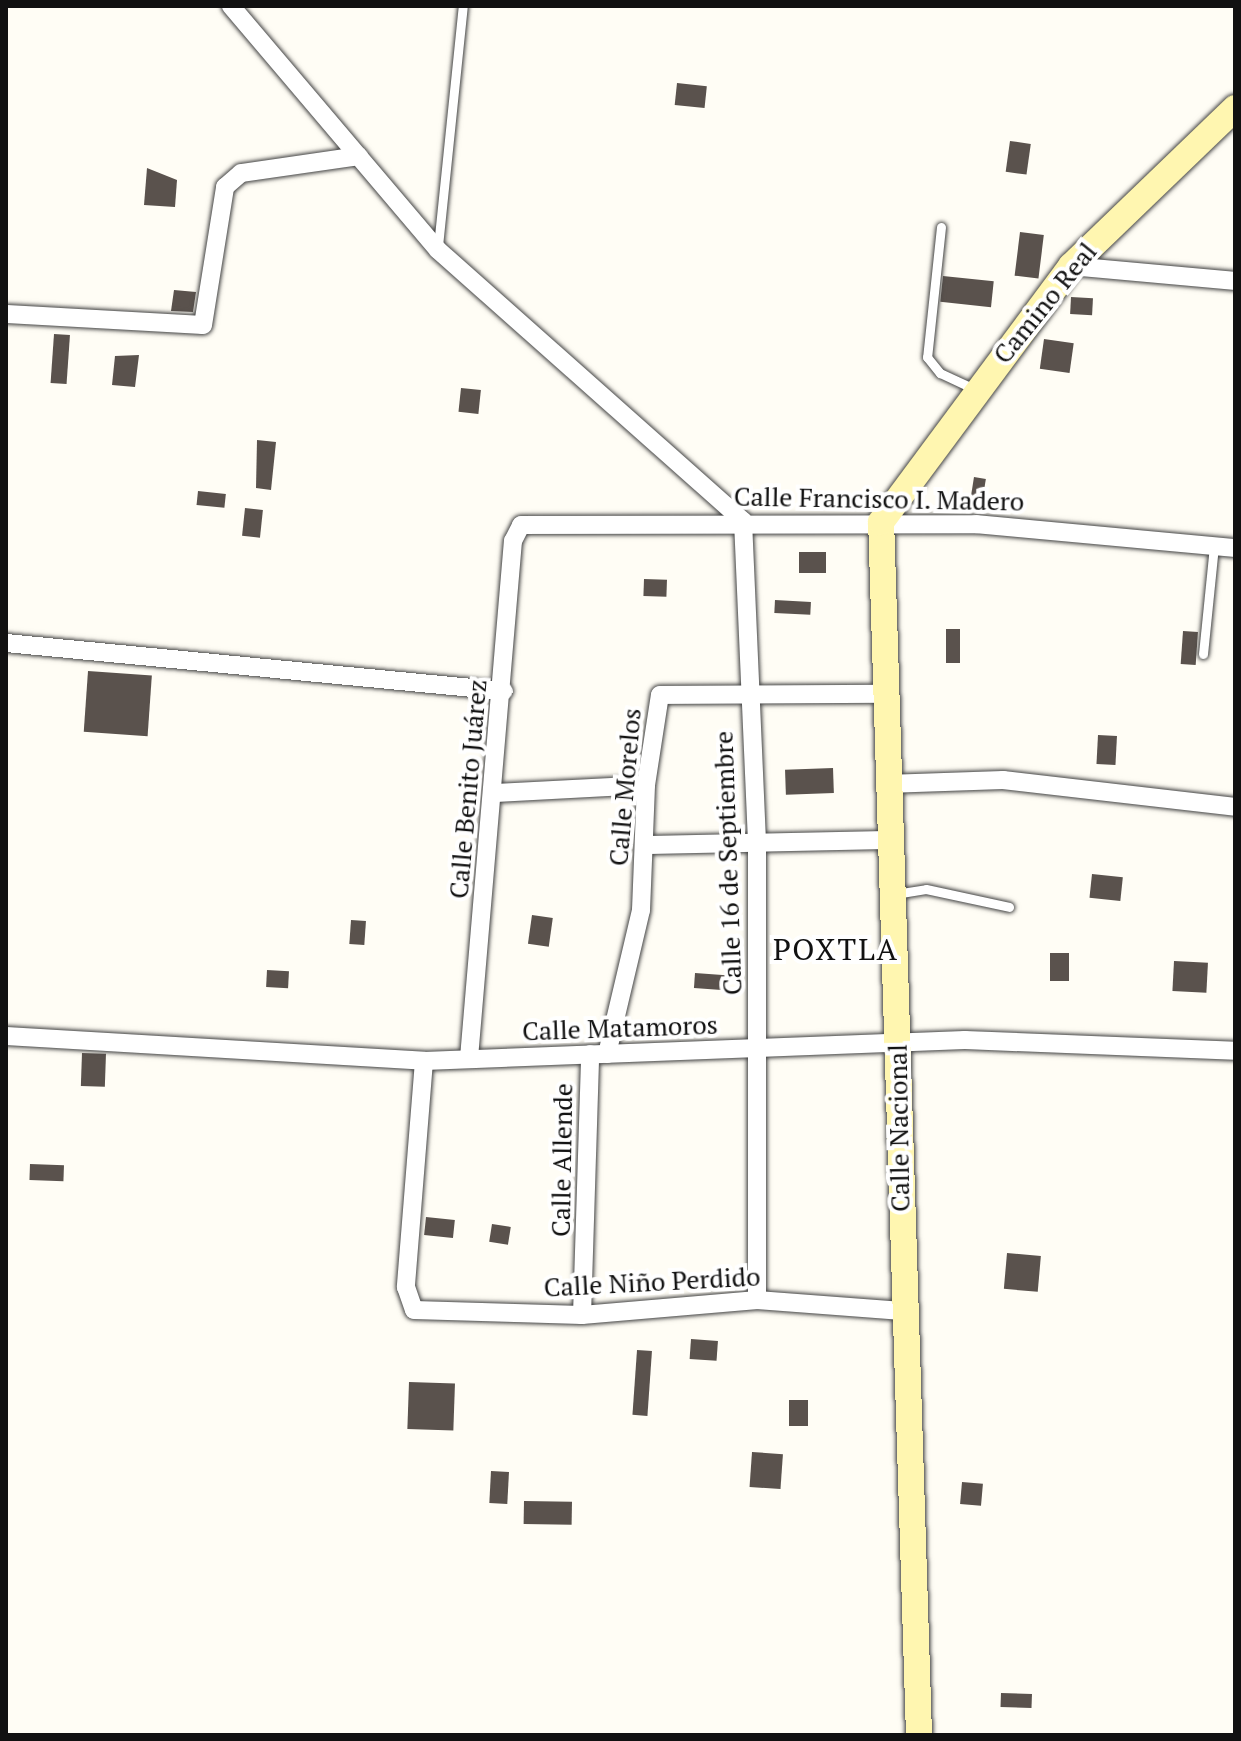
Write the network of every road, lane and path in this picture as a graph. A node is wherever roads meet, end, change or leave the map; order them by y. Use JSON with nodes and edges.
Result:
{"nodes":[{"id":1,"x":231,"y":6,"type":"edge"},
{"id":2,"x":463,"y":6,"type":"edge"},
{"id":3,"x":1235,"y":108,"type":"edge"},
{"id":4,"x":359,"y":156,"type":"junction"},
{"id":5,"x":941,"y":227,"type":"dead end"},
{"id":6,"x":438,"y":250,"type":"junction"},
{"id":7,"x":1071,"y":266,"type":"junction"},
{"id":8,"x":1235,"y":281,"type":"edge"},
{"id":9,"x":7,"y":314,"type":"edge"},
{"id":10,"x":976,"y":390,"type":"junction"},
{"id":11,"x":743,"y":521,"type":"junction"},
{"id":12,"x":881,"y":522,"type":"junction"},
{"id":13,"x":521,"y":525,"type":"joint"},
{"id":14,"x":1214,"y":546,"type":"junction"},
{"id":15,"x":1235,"y":548,"type":"edge"},
{"id":16,"x":6,"y":643,"type":"edge"},
{"id":17,"x":1203,"y":654,"type":"dead end"},
{"id":18,"x":504,"y":691,"type":"junction"},
{"id":19,"x":881,"y":694,"type":"junction"},
{"id":20,"x":748,"y":696,"type":"junction"},
{"id":21,"x":886,"y":784,"type":"junction"},
{"id":22,"x":646,"y":785,"type":"junction"},
{"id":23,"x":495,"y":793,"type":"junction"},
{"id":24,"x":1235,"y":807,"type":"edge"},
{"id":25,"x":757,"y":840,"type":"junction"},
{"id":26,"x":889,"y":840,"type":"junction"},
{"id":27,"x":646,"y":845,"type":"junction"},
{"id":28,"x":892,"y":895,"type":"junction"},
{"id":29,"x":1009,"y":907,"type":"dead end"},
{"id":30,"x":6,"y":1036,"type":"edge"},
{"id":31,"x":897,"y":1044,"type":"junction"},
{"id":32,"x":758,"y":1051,"type":"junction"},
{"id":33,"x":1235,"y":1051,"type":"edge"},
{"id":34,"x":599,"y":1054,"type":"junction"},
{"id":35,"x":469,"y":1058,"type":"junction"},
{"id":36,"x":424,"y":1061,"type":"junction"},
{"id":37,"x":757,"y":1300,"type":"junction"},
{"id":38,"x":903,"y":1311,"type":"junction"},
{"id":39,"x":582,"y":1315,"type":"junction"},
{"id":40,"x":919,"y":1735,"type":"edge"}],
"edges":[{"from":1,"to":4,"type":"street"},
{"from":2,"to":6,"type":"lane"},
{"from":3,"to":7,"type":"street","name":"Camino Real"},
{"from":4,"to":6,"type":"street"},
{"from":4,"to":9,"type":"street"},
{"from":5,"to":10,"type":"lane"},
{"from":6,"to":11,"type":"street"},
{"from":7,"to":8,"type":"street"},
{"from":7,"to":10,"type":"street","name":"Camino Real"},
{"from":10,"to":12,"type":"street","name":"Camino Real"},
{"from":11,"to":12,"type":"street","name":"Calle Francisco I. Madero"},
{"from":11,"to":13,"type":"street","name":"Calle Francisco I. Madero"},
{"from":11,"to":20,"type":"street","name":"Calle 16 de Septiembre"},
{"from":12,"to":14,"type":"street","name":"Calle Francisco I. Madero"},
{"from":12,"to":19,"type":"street","name":"Calle Nacional"},
{"from":13,"to":18,"type":"street","name":"Calle Benito Juárez"},
{"from":14,"to":15,"type":"street","name":"Calle Francisco I. Madero"},
{"from":14,"to":17,"type":"lane"},
{"from":16,"to":18,"type":"street"},
{"from":18,"to":23,"type":"street","name":"Calle Benito Juárez"},
{"from":19,"to":20,"type":"street","name":"Calle Morelos"},
{"from":19,"to":21,"type":"street","name":"Calle Nacional"},
{"from":20,"to":22,"type":"street","name":"Calle Morelos"},
{"from":20,"to":25,"type":"street","name":"Calle 16 de Septiembre"},
{"from":21,"to":24,"type":"street"},
{"from":21,"to":26,"type":"street","name":"Calle Nacional"},
{"from":22,"to":23,"type":"street"},
{"from":22,"to":27,"type":"street","name":"Calle Morelos"},
{"from":23,"to":35,"type":"street","name":"Calle Benito Juárez"},
{"from":25,"to":26,"type":"street"},
{"from":25,"to":27,"type":"street"},
{"from":25,"to":32,"type":"street","name":"Calle 16 de Septiembre"},
{"from":26,"to":28,"type":"street","name":"Calle Nacional"},
{"from":27,"to":34,"type":"street","name":"Calle Morelos"},
{"from":28,"to":29,"type":"lane"},
{"from":28,"to":31,"type":"street","name":"Calle Nacional"},
{"from":30,"to":36,"type":"street","name":"Calle Matamoros"},
{"from":31,"to":32,"type":"street","name":"Calle Matamoros"},
{"from":31,"to":33,"type":"street","name":"Calle Matamoros"},
{"from":31,"to":38,"type":"street","name":"Calle Nacional"},
{"from":32,"to":34,"type":"street","name":"Calle Matamoros"},
{"from":32,"to":37,"type":"street","name":"Calle 16 de Septiembre"},
{"from":34,"to":35,"type":"street","name":"Calle Matamoros"},
{"from":34,"to":39,"type":"street","name":"Calle Allende"},
{"from":35,"to":36,"type":"street","name":"Calle Matamoros"},
{"from":36,"to":39,"type":"street","name":"Calle Niño Perdido"},
{"from":37,"to":38,"type":"street","name":"Calle Niño Perdido"},
{"from":37,"to":39,"type":"street","name":"Calle Niño Perdido"},
{"from":38,"to":40,"type":"street","name":"Calle Nacional"}]}
